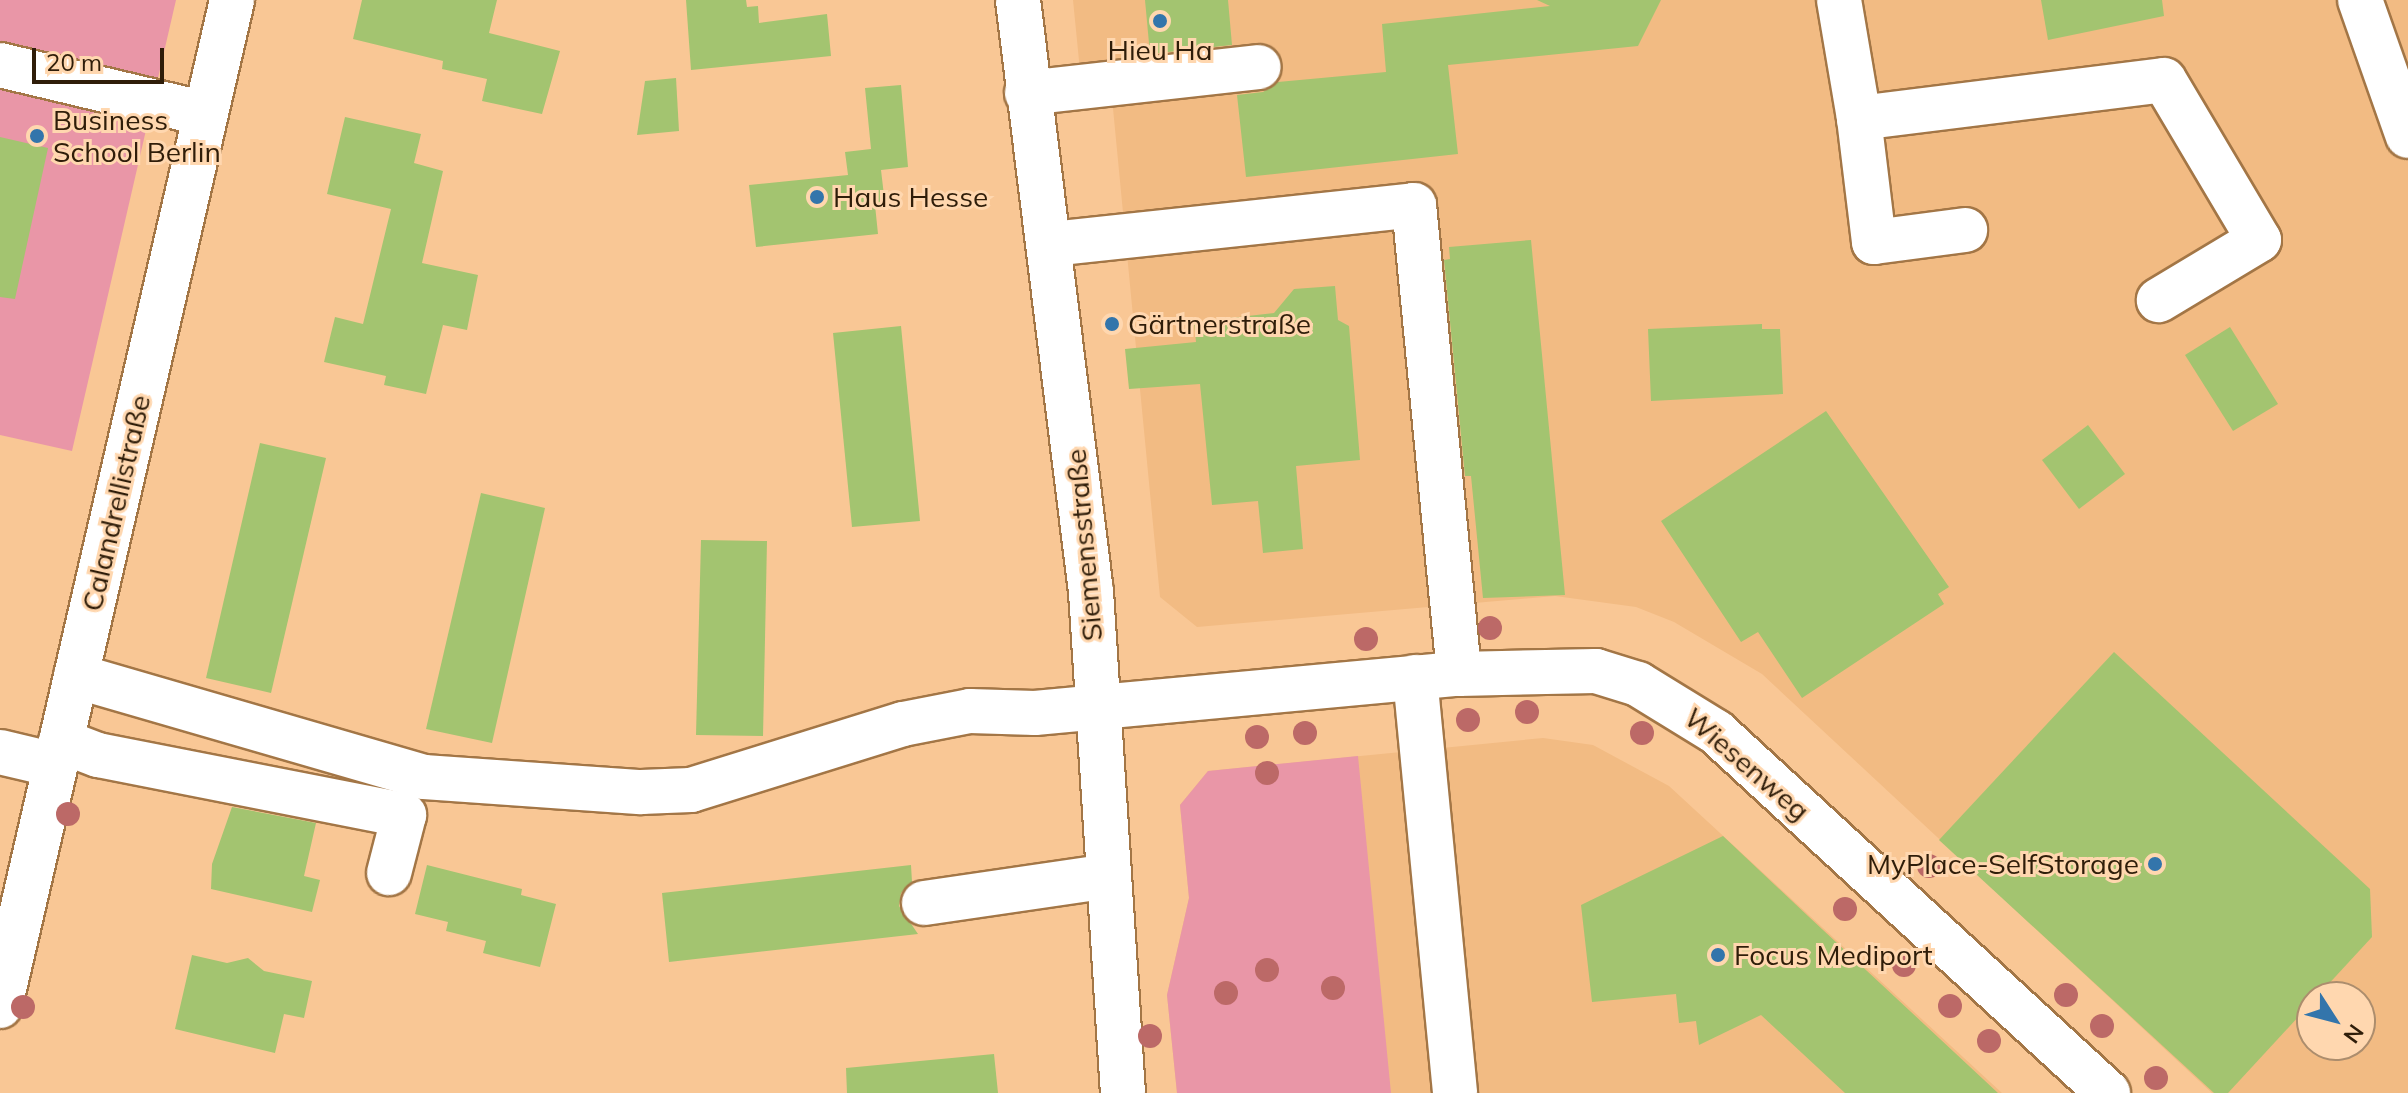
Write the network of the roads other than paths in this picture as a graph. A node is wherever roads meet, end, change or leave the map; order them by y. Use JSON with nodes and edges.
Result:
{"nodes":[{"id":1,"x":232,"y":0,"type":"edge"},
{"id":2,"x":1018,"y":0,"type":"edge"},
{"id":3,"x":1839,"y":0,"type":"edge"},
{"id":4,"x":2360,"y":0,"type":"edge"},
{"id":5,"x":0,"y":65,"type":"edge"},
{"id":6,"x":1259,"y":67,"type":"dead end"},
{"id":7,"x":1027,"y":93,"type":"junction"},
{"id":8,"x":205,"y":114,"type":"junction"},
{"id":9,"x":1859,"y":118,"type":"junction"},
{"id":10,"x":2408,"y":136,"type":"edge"},
{"id":11,"x":1965,"y":230,"type":"dead end"},
{"id":12,"x":1051,"y":244,"type":"junction"},
{"id":13,"x":2159,"y":300,"type":"dead end"},
{"id":14,"x":1459,"y":674,"type":"junction"},
{"id":15,"x":76,"y":676,"type":"junction"},
{"id":16,"x":1415,"y":677,"type":"junction"},
{"id":17,"x":1098,"y":708,"type":"junction"},
{"id":18,"x":0,"y":752,"type":"edge"},
{"id":19,"x":58,"y":753,"type":"junction"},
{"id":20,"x":389,"y":873,"type":"dead end"},
{"id":21,"x":1108,"y":876,"type":"junction"},
{"id":22,"x":924,"y":903,"type":"dead end"},
{"id":23,"x":0,"y":1006,"type":"edge"},
{"id":24,"x":1123,"y":1093,"type":"edge"},
{"id":25,"x":1455,"y":1093,"type":"edge"},
{"id":26,"x":2108,"y":1093,"type":"edge"}],
"edges":[{"from":1,"to":8,"type":"street","name":"Calandrellistraße"},
{"from":2,"to":7,"type":"street","name":"Siemensstraße"},
{"from":3,"to":9,"type":"street"},
{"from":4,"to":10,"type":"street"},
{"from":5,"to":8,"type":"street"},
{"from":6,"to":7,"type":"street"},
{"from":7,"to":12,"type":"street","name":"Siemensstraße"},
{"from":8,"to":15,"type":"street","name":"Calandrellistraße"},
{"from":9,"to":11,"type":"street"},
{"from":9,"to":13,"type":"street"},
{"from":12,"to":14,"type":"street"},
{"from":12,"to":17,"type":"street","name":"Siemensstraße"},
{"from":14,"to":16,"type":"street","name":"Wiesenweg"},
{"from":14,"to":26,"type":"street","name":"Wiesenweg"},
{"from":15,"to":17,"type":"street","name":"Wiesenweg"},
{"from":15,"to":19,"type":"street","name":"Calandrellistraße"},
{"from":16,"to":17,"type":"street","name":"Wiesenweg"},
{"from":16,"to":25,"type":"street"},
{"from":17,"to":21,"type":"street","name":"Siemensstraße"},
{"from":18,"to":19,"type":"street"},
{"from":19,"to":20,"type":"street"},
{"from":19,"to":23,"type":"street","name":"Calandrellistraße"},
{"from":21,"to":22,"type":"street"},
{"from":21,"to":24,"type":"street","name":"Siemensstraße"}]}
